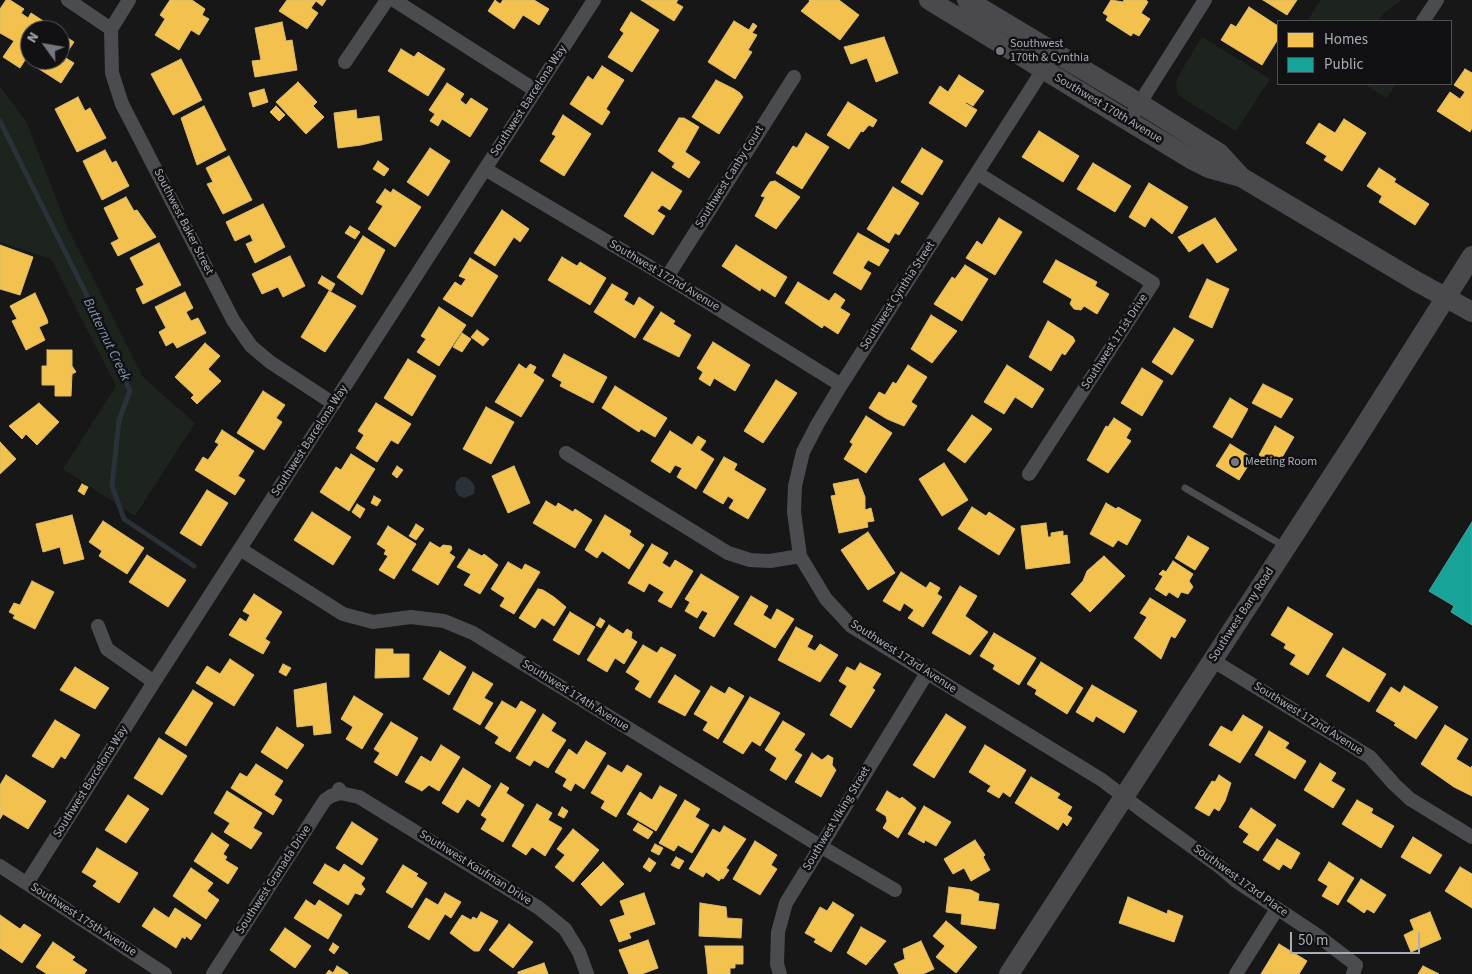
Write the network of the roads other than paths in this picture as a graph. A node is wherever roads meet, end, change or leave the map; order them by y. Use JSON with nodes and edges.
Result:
{"nodes":[{"id":1,"x":68,"y":0,"type":"edge"},
{"id":2,"x":129,"y":0,"type":"edge"},
{"id":3,"x":387,"y":0,"type":"edge"},
{"id":4,"x":394,"y":0,"type":"edge"},
{"id":5,"x":594,"y":0,"type":"edge"},
{"id":6,"x":929,"y":0,"type":"edge"},
{"id":7,"x":967,"y":0,"type":"edge"},
{"id":8,"x":1205,"y":0,"type":"edge"},
{"id":9,"x":1437,"y":0,"type":"edge"},
{"id":10,"x":1424,"y":20,"type":"edge"},
{"id":11,"x":111,"y":28,"type":"junction"},
{"id":12,"x":1048,"y":61,"type":"junction"},
{"id":13,"x":345,"y":62,"type":"dead end"},
{"id":14,"x":794,"y":77,"type":"dead end"},
{"id":15,"x":535,"y":90,"type":"junction"},
{"id":16,"x":1140,"y":103,"type":"junction"},
{"id":17,"x":1129,"y":120,"type":"junction"},
{"id":18,"x":485,"y":169,"type":"junction"},
{"id":19,"x":977,"y":173,"type":"junction"},
{"id":20,"x":1241,"y":177,"type":"junction"},
{"id":21,"x":1472,"y":256,"type":"edge"},
{"id":22,"x":667,"y":277,"type":"junction"},
{"id":23,"x":1446,"y":298,"type":"junction"},
{"id":24,"x":1472,"y":312,"type":"edge"},
{"id":25,"x":841,"y":385,"type":"junction"},
{"id":26,"x":334,"y":404,"type":"junction"},
{"id":27,"x":566,"y":453,"type":"dead end"},
{"id":28,"x":1029,"y":474,"type":"dead end"},
{"id":29,"x":1185,"y":488,"type":"dead end"},
{"id":30,"x":1286,"y":547,"type":"junction"},
{"id":31,"x":240,"y":549,"type":"junction"},
{"id":32,"x":800,"y":556,"type":"junction"},
{"id":33,"x":98,"y":626,"type":"dead end"},
{"id":34,"x":1212,"y":660,"type":"junction"},
{"id":35,"x":927,"y":673,"type":"junction"},
{"id":36,"x":154,"y":682,"type":"junction"},
{"id":37,"x":340,"y":791,"type":"joint"},
{"id":38,"x":1124,"y":796,"type":"junction"},
{"id":39,"x":1472,"y":837,"type":"edge"},
{"id":40,"x":820,"y":846,"type":"junction"},
{"id":41,"x":0,"y":866,"type":"edge"},
{"id":42,"x":27,"y":883,"type":"junction"},
{"id":43,"x":895,"y":890,"type":"dead end"},
{"id":44,"x":1277,"y":910,"type":"junction"},
{"id":45,"x":1355,"y":970,"type":"edge"},
{"id":46,"x":165,"y":974,"type":"edge"},
{"id":47,"x":213,"y":974,"type":"edge"},
{"id":48,"x":587,"y":974,"type":"edge"},
{"id":49,"x":780,"y":974,"type":"edge"},
{"id":50,"x":1009,"y":974,"type":"edge"},
{"id":51,"x":1236,"y":974,"type":"edge"}],
"edges":[{"from":1,"to":11,"type":"street"},
{"from":2,"to":11,"type":"street"},
{"from":3,"to":13,"type":"street"},
{"from":4,"to":15,"type":"street"},
{"from":5,"to":15,"type":"street","name":"Southwest Barcelona Way"},
{"from":6,"to":12,"type":"main road","name":"Southwest 170th Avenue"},
{"from":7,"to":12,"type":"main road","name":"Southwest 170th Avenue"},
{"from":8,"to":16,"type":"street"},
{"from":9,"to":10,"type":"street"},
{"from":11,"to":26,"type":"street","name":"Southwest Baker Street"},
{"from":12,"to":16,"type":"main road","name":"Southwest 170th Avenue"},
{"from":12,"to":17,"type":"main road","name":"Southwest 170th Avenue"},
{"from":12,"to":19,"type":"street","name":"Southwest Cynthia Street"},
{"from":14,"to":22,"type":"street","name":"Southwest Canby Court"},
{"from":15,"to":18,"type":"street","name":"Southwest Barcelona Way"},
{"from":16,"to":17,"type":"street"},
{"from":16,"to":20,"type":"main road","name":"Southwest 170th Avenue"},
{"from":17,"to":20,"type":"main road","name":"Southwest 170th Avenue"},
{"from":18,"to":22,"type":"street","name":"Southwest 172nd Avenue"},
{"from":18,"to":26,"type":"street","name":"Southwest Barcelona Way"},
{"from":19,"to":25,"type":"street","name":"Southwest Cynthia Street"},
{"from":19,"to":28,"type":"street","name":"Southwest 171st Drive"},
{"from":20,"to":23,"type":"main road","name":"Southwest 170th Avenue"},
{"from":21,"to":23,"type":"main road","name":"Southwest Bany Road"},
{"from":22,"to":25,"type":"street","name":"Southwest 172nd Avenue"},
{"from":23,"to":24,"type":"main road","name":"Southwest 170th Avenue"},
{"from":23,"to":30,"type":"main road","name":"Southwest Bany Road"},
{"from":25,"to":32,"type":"street","name":"Southwest Cynthia Street"},
{"from":26,"to":31,"type":"street","name":"Southwest Barcelona Way"},
{"from":27,"to":32,"type":"street"},
{"from":29,"to":30,"type":"lane"},
{"from":30,"to":34,"type":"main road","name":"Southwest Bany Road"},
{"from":31,"to":36,"type":"street","name":"Southwest Barcelona Way"},
{"from":31,"to":40,"type":"street","name":"Southwest 174th Avenue"},
{"from":32,"to":35,"type":"street","name":"Southwest 173rd Avenue"},
{"from":33,"to":36,"type":"street"},
{"from":34,"to":38,"type":"main road","name":"Southwest Bany Road"},
{"from":34,"to":39,"type":"street","name":"Southwest 172nd Avenue"},
{"from":35,"to":38,"type":"street","name":"Southwest 173rd Avenue"},
{"from":35,"to":40,"type":"street","name":"Southwest Viking Street"},
{"from":36,"to":42,"type":"street","name":"Southwest Barcelona Way"},
{"from":37,"to":47,"type":"street","name":"Southwest Granada Drive"},
{"from":37,"to":48,"type":"street","name":"Southwest Kaufman Drive"},
{"from":38,"to":44,"type":"street","name":"Southwest 173rd Place"},
{"from":38,"to":50,"type":"main road","name":"Southwest Bany Road"},
{"from":40,"to":43,"type":"street","name":"Southwest 174th Avenue"},
{"from":40,"to":49,"type":"street","name":"Southwest Viking Street"},
{"from":41,"to":42,"type":"street","name":"Southwest 175th Avenue"},
{"from":42,"to":46,"type":"street","name":"Southwest 175th Avenue"},
{"from":44,"to":45,"type":"street","name":"Southwest 173rd Place"},
{"from":44,"to":51,"type":"street"}]}
